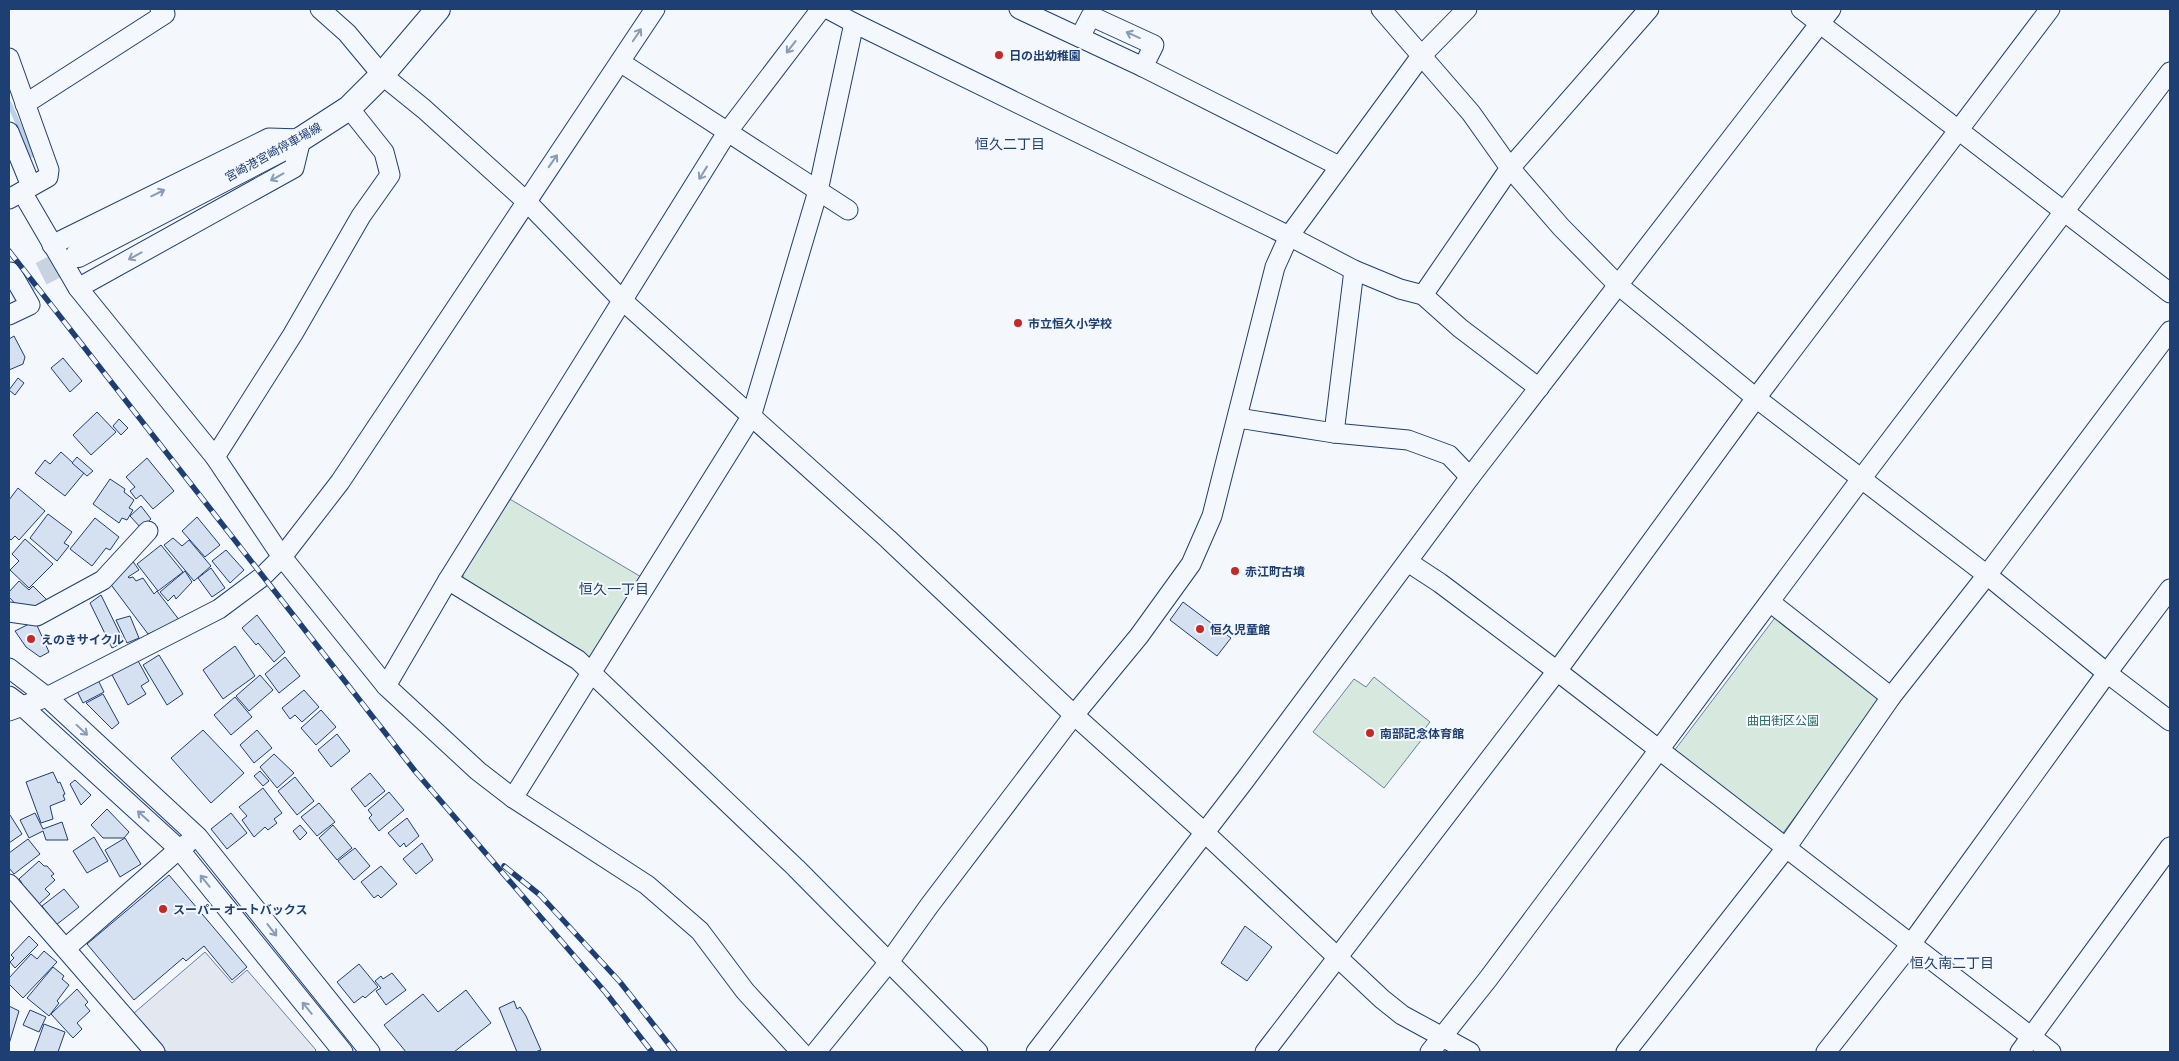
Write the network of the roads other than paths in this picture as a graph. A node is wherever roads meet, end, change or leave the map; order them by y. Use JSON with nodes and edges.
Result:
{"nodes":[{"id":1,"x":160,"y":9,"type":"edge"},
{"id":2,"x":320,"y":9,"type":"edge"},
{"id":3,"x":438,"y":9,"type":"edge"},
{"id":4,"x":655,"y":9,"type":"edge"},
{"id":5,"x":821,"y":9,"type":"edge"},
{"id":6,"x":828,"y":9,"type":"edge"},
{"id":7,"x":1019,"y":9,"type":"edge"},
{"id":8,"x":1381,"y":9,"type":"edge"},
{"id":9,"x":1467,"y":9,"type":"edge"},
{"id":10,"x":1649,"y":9,"type":"edge"},
{"id":11,"x":1801,"y":9,"type":"edge"},
{"id":12,"x":2050,"y":9,"type":"edge"},
{"id":13,"x":1053,"y":16,"type":"edge"},
{"id":14,"x":1825,"y":16,"type":"edge"},
{"id":15,"x":854,"y":24,"type":"junction"},
{"id":16,"x":1080,"y":38,"type":"junction"},
{"id":17,"x":1421,"y":56,"type":"junction"},
{"id":18,"x":9,"y":58,"type":"edge"},
{"id":19,"x":620,"y":62,"type":"junction"},
{"id":20,"x":1143,"y":67,"type":"junction"},
{"id":21,"x":2170,"y":72,"type":"edge"},
{"id":22,"x":382,"y":74,"type":"junction"},
{"id":23,"x":25,"y":104,"type":"junction"},
{"id":24,"x":349,"y":108,"type":"junction"},
{"id":25,"x":1959,"y":128,"type":"junction"},
{"id":26,"x":728,"y":131,"type":"junction"},
{"id":27,"x":9,"y":132,"type":"edge"},
{"id":28,"x":302,"y":139,"type":"junction"},
{"id":29,"x":1339,"y":166,"type":"junction"},
{"id":30,"x":1510,"y":168,"type":"junction"},
{"id":31,"x":818,"y":191,"type":"junction"},
{"id":32,"x":21,"y":192,"type":"edge"},
{"id":33,"x":527,"y":202,"type":"junction"},
{"id":34,"x":848,"y":210,"type":"dead end"},
{"id":35,"x":2064,"y":212,"type":"junction"},
{"id":36,"x":1289,"y":236,"type":"junction"},
{"id":37,"x":52,"y":245,"type":"junction"},
{"id":38,"x":78,"y":255,"type":"tunnel mouth"},
{"id":39,"x":1354,"y":270,"type":"junction"},
{"id":40,"x":9,"y":273,"type":"edge"},
{"id":41,"x":1618,"y":285,"type":"junction"},
{"id":42,"x":78,"y":288,"type":"junction"},
{"id":43,"x":2170,"y":293,"type":"edge"},
{"id":44,"x":1423,"y":294,"type":"junction"},
{"id":45,"x":622,"y":300,"type":"junction"},
{"id":46,"x":9,"y":315,"type":"edge"},
{"id":47,"x":2170,"y":331,"type":"edge"},
{"id":48,"x":1539,"y":388,"type":"junction"},
{"id":49,"x":1756,"y":398,"type":"junction"},
{"id":50,"x":751,"y":417,"type":"junction"},
{"id":51,"x":1238,"y":418,"type":"junction"},
{"id":52,"x":1334,"y":433,"type":"junction"},
{"id":53,"x":214,"y":456,"type":"junction"},
{"id":54,"x":1470,"y":477,"type":"junction"},
{"id":55,"x":1861,"y":479,"type":"junction"},
{"id":56,"x":148,"y":531,"type":"dead end"},
{"id":57,"x":282,"y":557,"type":"junction"},
{"id":58,"x":1408,"y":562,"type":"junction"},
{"id":59,"x":1987,"y":575,"type":"junction"},
{"id":60,"x":448,"y":580,"type":"junction"},
{"id":61,"x":2170,"y":589,"type":"edge"},
{"id":62,"x":1770,"y":602,"type":"junction"},
{"id":63,"x":9,"y":612,"type":"edge"},
{"id":64,"x":9,"y":668,"type":"edge"},
{"id":65,"x":1557,"y":671,"type":"junction"},
{"id":66,"x":591,"y":672,"type":"junction"},
{"id":67,"x":2107,"y":673,"type":"junction"},
{"id":68,"x":386,"y":686,"type":"junction"},
{"id":69,"x":47,"y":697,"type":"junction"},
{"id":70,"x":1891,"y":697,"type":"junction"},
{"id":71,"x":13,"y":704,"type":"edge"},
{"id":72,"x":1074,"y":715,"type":"junction"},
{"id":73,"x":2170,"y":721,"type":"edge"},
{"id":74,"x":1659,"y":752,"type":"junction"},
{"id":75,"x":513,"y":798,"type":"junction"},
{"id":76,"x":1204,"y":832,"type":"junction"},
{"id":77,"x":198,"y":837,"type":"junction"},
{"id":78,"x":2170,"y":846,"type":"edge"},
{"id":79,"x":1786,"y":848,"type":"junction"},
{"id":80,"x":179,"y":849,"type":"junction"},
{"id":81,"x":9,"y":884,"type":"edge"},
{"id":82,"x":1911,"y":944,"type":"junction"},
{"id":83,"x":66,"y":948,"type":"junction"},
{"id":84,"x":1339,"y":958,"type":"junction"},
{"id":85,"x":888,"y":962,"type":"junction"},
{"id":86,"x":353,"y":1032,"type":"junction"},
{"id":87,"x":1436,"y":1045,"type":"edge"},
{"id":88,"x":2026,"y":1045,"type":"edge"},
{"id":89,"x":336,"y":1050,"type":"edge"},
{"id":90,"x":155,"y":1052,"type":"edge"},
{"id":91,"x":370,"y":1052,"type":"edge"},
{"id":92,"x":801,"y":1052,"type":"edge"},
{"id":93,"x":816,"y":1052,"type":"edge"},
{"id":94,"x":978,"y":1052,"type":"edge"},
{"id":95,"x":1036,"y":1052,"type":"edge"},
{"id":96,"x":1265,"y":1052,"type":"edge"},
{"id":97,"x":1470,"y":1052,"type":"edge"},
{"id":98,"x":1626,"y":1052,"type":"edge"},
{"id":99,"x":1826,"y":1052,"type":"edge"},
{"id":100,"x":2051,"y":1052,"type":"edge"}],
"edges":[{"from":1,"to":23,"type":"street"},
{"from":2,"to":22,"type":"street"},
{"from":3,"to":22,"type":"main road","name":"宮崎港宮崎停車場線"},
{"from":19,"to":4,"type":"street","one_way":true},
{"from":5,"to":26,"type":"street","one_way":true},
{"from":6,"to":15,"type":"street"},
{"from":7,"to":13,"type":"street"},
{"from":8,"to":17,"type":"street"},
{"from":9,"to":17,"type":"street"},
{"from":10,"to":30,"type":"street"},
{"from":11,"to":14,"type":"street"},
{"from":12,"to":25,"type":"street"},
{"from":13,"to":16,"type":"street"},
{"from":14,"to":25,"type":"street"},
{"from":14,"to":41,"type":"street"},
{"from":15,"to":31,"type":"street"},
{"from":15,"to":36,"type":"street"},
{"from":16,"to":20,"type":"street"},
{"from":20,"to":16,"type":"street","one_way":true},
{"from":17,"to":29,"type":"street"},
{"from":17,"to":30,"type":"street"},
{"from":18,"to":23,"type":"street"},
{"from":19,"to":26,"type":"street"},
{"from":33,"to":19,"type":"street","one_way":true},
{"from":20,"to":29,"type":"street"},
{"from":21,"to":35,"type":"street"},
{"from":22,"to":24,"type":"main road","name":"宮崎港宮崎停車場線"},
{"from":22,"to":33,"type":"street"},
{"from":23,"to":32,"type":"street"},
{"from":24,"to":28,"type":"main road","name":"宮崎港宮崎停車場線"},
{"from":24,"to":53,"type":"street"},
{"from":25,"to":35,"type":"street"},
{"from":25,"to":49,"type":"street"},
{"from":26,"to":31,"type":"street"},
{"from":26,"to":45,"type":"street","one_way":true},
{"from":27,"to":32,"type":"street"},
{"from":37,"to":28,"type":"street","one_way":true},
{"from":28,"to":38,"type":"main road","name":"宮崎港宮崎停車場線"},
{"from":28,"to":42,"type":"street","one_way":true},
{"from":29,"to":36,"type":"street"},
{"from":30,"to":41,"type":"street"},
{"from":30,"to":44,"type":"street"},
{"from":31,"to":34,"type":"street"},
{"from":31,"to":50,"type":"street"},
{"from":32,"to":37,"type":"street"},
{"from":33,"to":45,"type":"street"},
{"from":33,"to":57,"type":"street"},
{"from":35,"to":43,"type":"street"},
{"from":35,"to":55,"type":"street"},
{"from":36,"to":39,"type":"street"},
{"from":36,"to":51,"type":"street"},
{"from":37,"to":42,"type":"street"},
{"from":39,"to":44,"type":"street"},
{"from":39,"to":52,"type":"street"},
{"from":40,"to":46,"type":"street"},
{"from":41,"to":48,"type":"street"},
{"from":41,"to":49,"type":"street"},
{"from":42,"to":53,"type":"street"},
{"from":44,"to":48,"type":"street"},
{"from":45,"to":50,"type":"street"},
{"from":45,"to":60,"type":"street"},
{"from":47,"to":59,"type":"street"},
{"from":48,"to":54,"type":"street"},
{"from":49,"to":55,"type":"street"},
{"from":49,"to":65,"type":"street"},
{"from":50,"to":66,"type":"street"},
{"from":50,"to":72,"type":"street"},
{"from":51,"to":52,"type":"street"},
{"from":51,"to":72,"type":"street"},
{"from":52,"to":54,"type":"street"},
{"from":53,"to":57,"type":"street"},
{"from":54,"to":58,"type":"street"},
{"from":55,"to":59,"type":"street"},
{"from":55,"to":62,"type":"street"},
{"from":56,"to":63,"type":"street"},
{"from":57,"to":68,"type":"street"},
{"from":57,"to":69,"type":"street"},
{"from":58,"to":65,"type":"street"},
{"from":58,"to":76,"type":"street"},
{"from":59,"to":67,"type":"street"},
{"from":59,"to":70,"type":"street"},
{"from":60,"to":66,"type":"street"},
{"from":60,"to":68,"type":"street"},
{"from":61,"to":67,"type":"street"},
{"from":62,"to":70,"type":"street"},
{"from":62,"to":74,"type":"street"},
{"from":64,"to":69,"type":"street"},
{"from":65,"to":74,"type":"street"},
{"from":65,"to":84,"type":"street"},
{"from":66,"to":75,"type":"street"},
{"from":66,"to":85,"type":"street"},
{"from":67,"to":73,"type":"street"},
{"from":67,"to":82,"type":"street"},
{"from":68,"to":75,"type":"street"},
{"from":69,"to":71,"type":"street"},
{"from":69,"to":77,"type":"street","one_way":true},
{"from":70,"to":79,"type":"street"},
{"from":80,"to":71,"type":"street","one_way":true},
{"from":72,"to":76,"type":"street"},
{"from":72,"to":85,"type":"street"},
{"from":74,"to":79,"type":"street"},
{"from":74,"to":87,"type":"street"},
{"from":75,"to":92,"type":"street"},
{"from":76,"to":84,"type":"street"},
{"from":76,"to":95,"type":"street"},
{"from":77,"to":80,"type":"street"},
{"from":77,"to":86,"type":"street","one_way":true},
{"from":78,"to":88,"type":"street"},
{"from":79,"to":82,"type":"street"},
{"from":79,"to":98,"type":"street"},
{"from":80,"to":83,"type":"street"},
{"from":89,"to":80,"type":"street","one_way":true},
{"from":81,"to":83,"type":"street"},
{"from":82,"to":88,"type":"street"},
{"from":82,"to":99,"type":"street"},
{"from":83,"to":90,"type":"street"},
{"from":84,"to":87,"type":"street"},
{"from":84,"to":96,"type":"street"},
{"from":85,"to":93,"type":"street"},
{"from":85,"to":94,"type":"street"},
{"from":86,"to":89,"type":"street"},
{"from":86,"to":91,"type":"street"},
{"from":87,"to":97,"type":"street"},
{"from":88,"to":100,"type":"street"}]}
